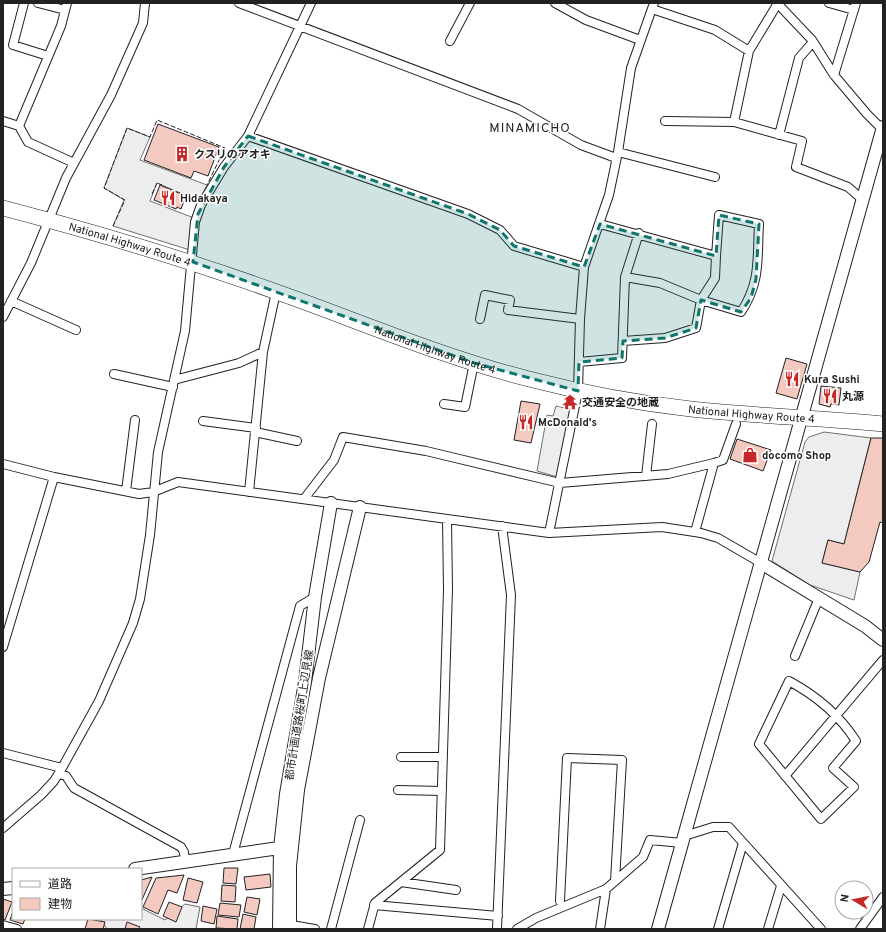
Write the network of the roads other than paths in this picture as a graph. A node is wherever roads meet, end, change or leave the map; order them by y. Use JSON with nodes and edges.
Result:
{"nodes":[{"id":1,"x":24,"y":3,"type":"edge"},
{"id":2,"x":38,"y":3,"type":"edge"},
{"id":3,"x":145,"y":3,"type":"edge"},
{"id":4,"x":239,"y":3,"type":"edge"},
{"id":5,"x":311,"y":3,"type":"edge"},
{"id":6,"x":470,"y":3,"type":"edge"},
{"id":7,"x":555,"y":3,"type":"edge"},
{"id":8,"x":777,"y":3,"type":"edge"},
{"id":9,"x":829,"y":3,"type":"edge"},
{"id":10,"x":66,"y":6,"type":"edge"},
{"id":11,"x":653,"y":6,"type":"edge"},
{"id":12,"x":855,"y":7,"type":"edge"},
{"id":13,"x":299,"y":27,"type":"junction"},
{"id":14,"x":640,"y":40,"type":"junction"},
{"id":15,"x":450,"y":41,"type":"dead end"},
{"id":16,"x":813,"y":42,"type":"junction"},
{"id":17,"x":749,"y":51,"type":"junction"},
{"id":18,"x":48,"y":56,"type":"junction"},
{"id":19,"x":834,"y":75,"type":"junction"},
{"id":20,"x":3,"y":121,"type":"edge"},
{"id":21,"x":665,"y":121,"type":"dead end"},
{"id":22,"x":734,"y":122,"type":"junction"},
{"id":23,"x":19,"y":126,"type":"junction"},
{"id":24,"x":883,"y":128,"type":"edge"},
{"id":25,"x":779,"y":135,"type":"junction"},
{"id":26,"x":248,"y":136,"type":"junction"},
{"id":27,"x":617,"y":155,"type":"junction"},
{"id":28,"x":74,"y":163,"type":"junction"},
{"id":29,"x":716,"y":177,"type":"dead end"},
{"id":30,"x":862,"y":200,"type":"junction"},
{"id":31,"x":3,"y":208,"type":"edge"},
{"id":32,"x":49,"y":220,"type":"junction"},
{"id":33,"x":600,"y":224,"type":"junction"},
{"id":34,"x":639,"y":233,"type":"junction"},
{"id":35,"x":716,"y":256,"type":"junction"},
{"id":36,"x":193,"y":262,"type":"junction"},
{"id":37,"x":584,"y":267,"type":"junction"},
{"id":38,"x":624,"y":277,"type":"junction"},
{"id":39,"x":276,"y":292,"type":"junction"},
{"id":40,"x":701,"y":300,"type":"junction"},
{"id":41,"x":11,"y":301,"type":"junction"},
{"id":42,"x":3,"y":317,"type":"edge"},
{"id":43,"x":480,"y":319,"type":"dead end"},
{"id":44,"x":580,"y":319,"type":"junction"},
{"id":45,"x":76,"y":330,"type":"dead end"},
{"id":46,"x":623,"y":342,"type":"junction"},
{"id":47,"x":263,"y":352,"type":"junction"},
{"id":48,"x":579,"y":362,"type":"junction"},
{"id":49,"x":474,"y":363,"type":"junction"},
{"id":50,"x":114,"y":374,"type":"dead end"},
{"id":51,"x":173,"y":383,"type":"junction"},
{"id":52,"x":578,"y":391,"type":"junction"},
{"id":53,"x":444,"y":404,"type":"dead end"},
{"id":54,"x":802,"y":418,"type":"junction"},
{"id":55,"x":135,"y":420,"type":"dead end"},
{"id":56,"x":203,"y":421,"type":"dead end"},
{"id":57,"x":652,"y":424,"type":"dead end"},
{"id":58,"x":736,"y":424,"type":"dead end"},
{"id":59,"x":883,"y":424,"type":"edge"},
{"id":60,"x":255,"y":430,"type":"junction"},
{"id":61,"x":297,"y":441,"type":"dead end"},
{"id":62,"x":714,"y":463,"type":"junction"},
{"id":63,"x":3,"y":464,"type":"edge"},
{"id":64,"x":646,"y":476,"type":"junction"},
{"id":65,"x":54,"y":477,"type":"junction"},
{"id":66,"x":560,"y":483,"type":"junction"},
{"id":67,"x":126,"y":491,"type":"junction"},
{"id":68,"x":154,"y":492,"type":"junction"},
{"id":69,"x":250,"y":492,"type":"junction"},
{"id":70,"x":304,"y":499,"type":"junction"},
{"id":71,"x":331,"y":503,"type":"junction"},
{"id":72,"x":360,"y":507,"type":"junction"},
{"id":73,"x":446,"y":520,"type":"junction"},
{"id":74,"x":502,"y":526,"type":"junction"},
{"id":75,"x":695,"y":532,"type":"junction"},
{"id":76,"x":549,"y":533,"type":"junction"},
{"id":77,"x":761,"y":563,"type":"junction"},
{"id":78,"x":315,"y":597,"type":"junction"},
{"id":79,"x":819,"y":598,"type":"junction"},
{"id":80,"x":883,"y":640,"type":"edge"},
{"id":81,"x":3,"y":647,"type":"edge"},
{"id":82,"x":795,"y":656,"type":"dead end"},
{"id":83,"x":883,"y":660,"type":"edge"},
{"id":84,"x":836,"y":715,"type":"junction"},
{"id":85,"x":3,"y":753,"type":"edge"},
{"id":86,"x":401,"y":757,"type":"dead end"},
{"id":87,"x":443,"y":757,"type":"junction"},
{"id":88,"x":60,"y":771,"type":"junction"},
{"id":89,"x":785,"y":776,"type":"junction"},
{"id":90,"x":398,"y":790,"type":"dead end"},
{"id":91,"x":442,"y":791,"type":"junction"},
{"id":92,"x":360,"y":820,"type":"dead end"},
{"id":93,"x":3,"y":828,"type":"edge"},
{"id":94,"x":683,"y":839,"type":"junction"},
{"id":95,"x":743,"y":843,"type":"junction"},
{"id":96,"x":286,"y":847,"type":"junction"},
{"id":97,"x":234,"y":854,"type":"junction"},
{"id":98,"x":185,"y":861,"type":"junction"},
{"id":99,"x":141,"y":868,"type":"edge"},
{"id":100,"x":615,"y":881,"type":"junction"},
{"id":101,"x":400,"y":882,"type":"junction"},
{"id":102,"x":781,"y":886,"type":"junction"},
{"id":103,"x":606,"y":889,"type":"junction"},
{"id":104,"x":456,"y":890,"type":"dead end"},
{"id":105,"x":883,"y":896,"type":"edge"},
{"id":106,"x":560,"y":901,"type":"dead end"},
{"id":107,"x":374,"y":906,"type":"junction"},
{"id":108,"x":498,"y":916,"type":"junction"},
{"id":109,"x":3,"y":925,"type":"edge"},
{"id":110,"x":284,"y":926,"type":"edge"},
{"id":111,"x":17,"y":929,"type":"edge"},
{"id":112,"x":315,"y":929,"type":"edge"},
{"id":113,"x":331,"y":929,"type":"edge"},
{"id":114,"x":368,"y":929,"type":"edge"},
{"id":115,"x":497,"y":929,"type":"edge"},
{"id":116,"x":517,"y":929,"type":"edge"},
{"id":117,"x":600,"y":929,"type":"edge"},
{"id":118,"x":658,"y":929,"type":"edge"},
{"id":119,"x":718,"y":929,"type":"edge"},
{"id":120,"x":768,"y":929,"type":"edge"},
{"id":121,"x":821,"y":929,"type":"edge"},
{"id":122,"x":860,"y":929,"type":"edge"}],
"edges":[{"from":1,"to":18,"type":"street"},
{"from":2,"to":10,"type":"street"},
{"from":3,"to":28,"type":"street"},
{"from":4,"to":13,"type":"street"},
{"from":5,"to":13,"type":"street"},
{"from":6,"to":15,"type":"street"},
{"from":7,"to":14,"type":"street"},
{"from":8,"to":16,"type":"street"},
{"from":8,"to":17,"type":"street"},
{"from":9,"to":12,"type":"street"},
{"from":10,"to":18,"type":"street"},
{"from":11,"to":14,"type":"street"},
{"from":11,"to":17,"type":"street"},
{"from":12,"to":19,"type":"street"},
{"from":13,"to":26,"type":"street"},
{"from":13,"to":27,"type":"street"},
{"from":14,"to":27,"type":"street"},
{"from":16,"to":19,"type":"street"},
{"from":16,"to":25,"type":"street"},
{"from":17,"to":22,"type":"street"},
{"from":18,"to":23,"type":"street"},
{"from":19,"to":24,"type":"street"},
{"from":20,"to":23,"type":"street"},
{"from":21,"to":22,"type":"street"},
{"from":22,"to":25,"type":"street"},
{"from":23,"to":28,"type":"street"},
{"from":24,"to":30,"type":"street"},
{"from":25,"to":30,"type":"street"},
{"from":26,"to":36,"type":"street"},
{"from":26,"to":37,"type":"street"},
{"from":27,"to":29,"type":"street"},
{"from":27,"to":33,"type":"street"},
{"from":28,"to":32,"type":"street"},
{"from":30,"to":54,"type":"street"},
{"from":31,"to":32,"type":"highway","name":"National Highway Route 4"},
{"from":32,"to":36,"type":"highway","name":"National Highway Route 4"},
{"from":32,"to":41,"type":"street"},
{"from":33,"to":34,"type":"street"},
{"from":33,"to":37,"type":"street"},
{"from":34,"to":35,"type":"street"},
{"from":34,"to":38,"type":"street"},
{"from":35,"to":40,"type":"street"},
{"from":35,"to":40,"type":"street"},
{"from":36,"to":39,"type":"highway","name":"National Highway Route 4"},
{"from":36,"to":51,"type":"street"},
{"from":37,"to":44,"type":"street"},
{"from":38,"to":40,"type":"street"},
{"from":38,"to":46,"type":"street"},
{"from":39,"to":47,"type":"street"},
{"from":39,"to":49,"type":"highway","name":"National Highway Route 4"},
{"from":40,"to":46,"type":"street"},
{"from":41,"to":42,"type":"street"},
{"from":41,"to":45,"type":"street"},
{"from":43,"to":44,"type":"street"},
{"from":44,"to":48,"type":"street"},
{"from":46,"to":48,"type":"street"},
{"from":47,"to":51,"type":"street"},
{"from":47,"to":60,"type":"street"},
{"from":48,"to":52,"type":"street"},
{"from":49,"to":52,"type":"highway","name":"National Highway Route 4"},
{"from":49,"to":53,"type":"street"},
{"from":50,"to":51,"type":"street"},
{"from":51,"to":68,"type":"street"},
{"from":52,"to":54,"type":"highway","name":"National Highway Route 4"},
{"from":52,"to":66,"type":"street"},
{"from":54,"to":59,"type":"highway","name":"National Highway Route 4"},
{"from":54,"to":77,"type":"street"},
{"from":55,"to":67,"type":"street"},
{"from":56,"to":60,"type":"street"},
{"from":57,"to":64,"type":"street"},
{"from":58,"to":62,"type":"street"},
{"from":60,"to":61,"type":"street"},
{"from":60,"to":69,"type":"street"},
{"from":62,"to":64,"type":"street"},
{"from":62,"to":75,"type":"street"},
{"from":63,"to":65,"type":"street"},
{"from":64,"to":66,"type":"street"},
{"from":65,"to":67,"type":"street"},
{"from":65,"to":81,"type":"street"},
{"from":66,"to":70,"type":"street"},
{"from":66,"to":76,"type":"street"},
{"from":67,"to":68,"type":"street"},
{"from":68,"to":69,"type":"street"},
{"from":68,"to":88,"type":"street"},
{"from":69,"to":70,"type":"street"},
{"from":70,"to":71,"type":"street"},
{"from":71,"to":72,"type":"street"},
{"from":71,"to":78,"type":"street","name":"都市計画道路桜町上辺見線"},
{"from":72,"to":73,"type":"street"},
{"from":72,"to":96,"type":"street","name":"都市計画道路桜町上辺見線"},
{"from":73,"to":74,"type":"street"},
{"from":73,"to":87,"type":"street"},
{"from":74,"to":76,"type":"street"},
{"from":74,"to":108,"type":"street"},
{"from":75,"to":76,"type":"street"},
{"from":75,"to":77,"type":"street"},
{"from":77,"to":79,"type":"street"},
{"from":77,"to":94,"type":"street"},
{"from":78,"to":96,"type":"street","name":"都市計画道路桜町上辺見線"},
{"from":78,"to":97,"type":"street"},
{"from":79,"to":80,"type":"street"},
{"from":79,"to":82,"type":"street"},
{"from":83,"to":84,"type":"street"},
{"from":84,"to":89,"type":"street"},
{"from":84,"to":89,"type":"street"},
{"from":84,"to":89,"type":"street"},
{"from":85,"to":88,"type":"street"},
{"from":86,"to":87,"type":"street"},
{"from":87,"to":91,"type":"street"},
{"from":88,"to":93,"type":"street"},
{"from":88,"to":98,"type":"street"},
{"from":90,"to":91,"type":"street"},
{"from":91,"to":101,"type":"street"},
{"from":92,"to":113,"type":"street"},
{"from":94,"to":95,"type":"street"},
{"from":94,"to":100,"type":"street"},
{"from":94,"to":118,"type":"street"},
{"from":95,"to":102,"type":"street"},
{"from":95,"to":119,"type":"street"},
{"from":96,"to":97,"type":"street"},
{"from":96,"to":110,"type":"street","name":"都市計画道路桜町上辺見線"},
{"from":97,"to":98,"type":"street"},
{"from":98,"to":99,"type":"street"},
{"from":100,"to":103,"type":"street"},
{"from":100,"to":106,"type":"street"},
{"from":101,"to":104,"type":"street"},
{"from":101,"to":107,"type":"street"},
{"from":102,"to":120,"type":"street"},
{"from":102,"to":121,"type":"street"},
{"from":103,"to":116,"type":"street"},
{"from":103,"to":117,"type":"street"},
{"from":105,"to":122,"type":"street"},
{"from":107,"to":108,"type":"street"},
{"from":107,"to":114,"type":"street"},
{"from":108,"to":115,"type":"street"},
{"from":109,"to":111,"type":"street"},
{"from":110,"to":112,"type":"street"}]}
